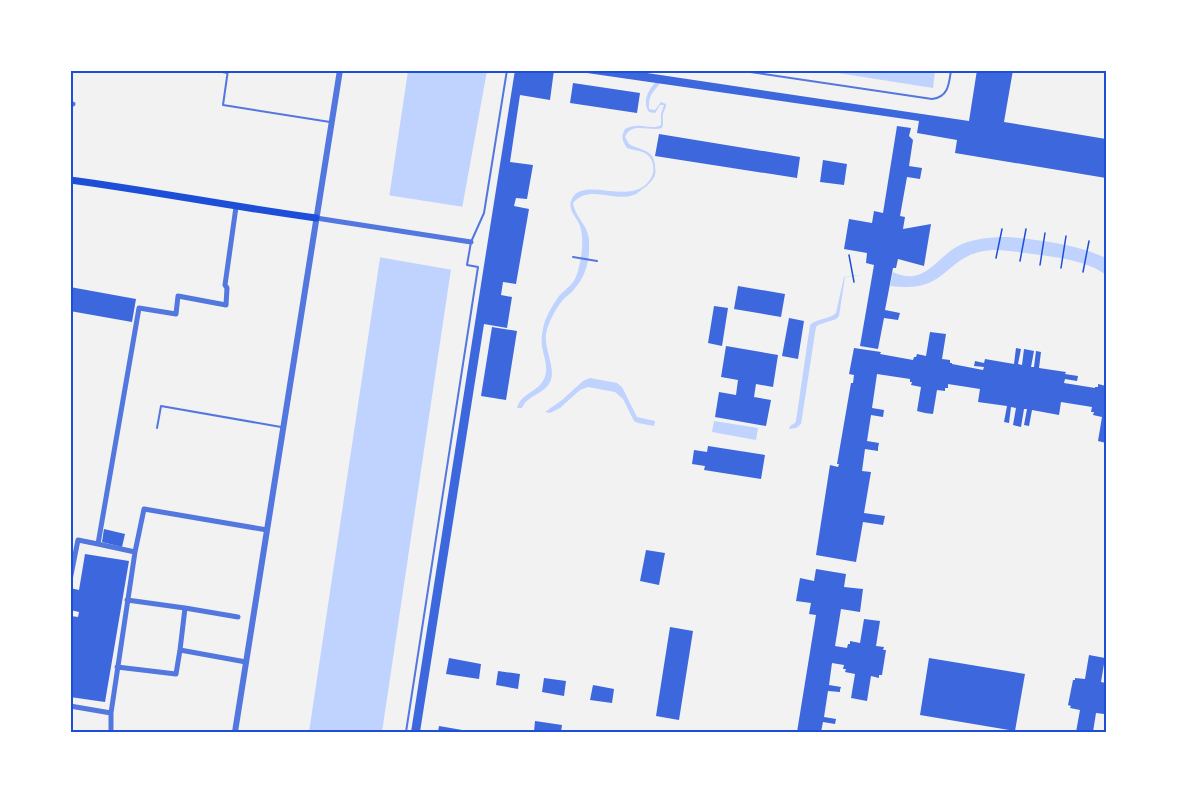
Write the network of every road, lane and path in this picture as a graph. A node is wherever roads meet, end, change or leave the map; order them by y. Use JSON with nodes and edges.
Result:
{"nodes":[{"id":1,"x":213,"y":70,"type":"edge"},
{"id":2,"x":340,"y":70,"type":"edge"},
{"id":3,"x":507,"y":70,"type":"edge"},
{"id":4,"x":737,"y":70,"type":"edge"},
{"id":5,"x":951,"y":70,"type":"edge"},
{"id":6,"x":227,"y":72,"type":"edge"},
{"id":7,"x":331,"y":123,"type":"junction"},
{"id":8,"x":70,"y":180,"type":"edge"},
{"id":9,"x":236,"y":207,"type":"junction"},
{"id":10,"x":316,"y":218,"type":"junction"},
{"id":11,"x":1002,"y":229,"type":"dead end"},
{"id":12,"x":1026,"y":229,"type":"dead end"},
{"id":13,"x":1045,"y":233,"type":"dead end"},
{"id":14,"x":1066,"y":236,"type":"dead end"},
{"id":15,"x":1089,"y":241,"type":"dead end"},
{"id":16,"x":471,"y":242,"type":"junction"},
{"id":17,"x":849,"y":255,"type":"dead end"},
{"id":18,"x":573,"y":257,"type":"dead end"},
{"id":19,"x":996,"y":258,"type":"dead end"},
{"id":20,"x":597,"y":261,"type":"dead end"},
{"id":21,"x":1020,"y":261,"type":"dead end"},
{"id":22,"x":1040,"y":265,"type":"dead end"},
{"id":23,"x":1060,"y":268,"type":"dead end"},
{"id":24,"x":1083,"y":272,"type":"dead end"},
{"id":25,"x":854,"y":282,"type":"dead end"},
{"id":26,"x":157,"y":428,"type":"dead end"},
{"id":27,"x":283,"y":428,"type":"junction"},
{"id":28,"x":267,"y":530,"type":"junction"},
{"id":29,"x":98,"y":544,"type":"junction"},
{"id":30,"x":135,"y":552,"type":"junction"},
{"id":31,"x":70,"y":580,"type":"edge"},
{"id":32,"x":127,"y":600,"type":"junction"},
{"id":33,"x":185,"y":608,"type":"junction"},
{"id":34,"x":238,"y":616,"type":"dead end"},
{"id":35,"x":180,"y":650,"type":"junction"},
{"id":36,"x":246,"y":662,"type":"junction"},
{"id":37,"x":117,"y":667,"type":"junction"},
{"id":38,"x":70,"y":706,"type":"edge"},
{"id":39,"x":111,"y":713,"type":"junction"},
{"id":40,"x":111,"y":732,"type":"edge"},
{"id":41,"x":235,"y":732,"type":"edge"},
{"id":42,"x":406,"y":732,"type":"edge"}],
"edges":[{"from":1,"to":6,"type":"lane"},
{"from":2,"to":7,"type":"street"},
{"from":3,"to":16,"type":"lane"},
{"from":4,"to":5,"type":"lane"},
{"from":6,"to":7,"type":"lane"},
{"from":7,"to":10,"type":"street"},
{"from":8,"to":9,"type":"main road"},
{"from":9,"to":10,"type":"main road"},
{"from":9,"to":29,"type":"street"},
{"from":10,"to":16,"type":"street"},
{"from":10,"to":27,"type":"street"},
{"from":11,"to":19,"type":"path"},
{"from":12,"to":21,"type":"path"},
{"from":13,"to":22,"type":"path"},
{"from":14,"to":23,"type":"path"},
{"from":15,"to":24,"type":"path"},
{"from":16,"to":42,"type":"lane"},
{"from":17,"to":25,"type":"path"},
{"from":18,"to":20,"type":"lane"},
{"from":26,"to":27,"type":"lane"},
{"from":27,"to":28,"type":"street"},
{"from":28,"to":30,"type":"street"},
{"from":28,"to":36,"type":"street"},
{"from":29,"to":30,"type":"street"},
{"from":29,"to":31,"type":"street"},
{"from":30,"to":32,"type":"street"},
{"from":32,"to":33,"type":"street"},
{"from":32,"to":37,"type":"street"},
{"from":33,"to":34,"type":"street"},
{"from":33,"to":35,"type":"street"},
{"from":35,"to":36,"type":"street"},
{"from":35,"to":37,"type":"street"},
{"from":36,"to":41,"type":"street"},
{"from":37,"to":39,"type":"street"},
{"from":38,"to":39,"type":"street"},
{"from":39,"to":40,"type":"street"}]}
